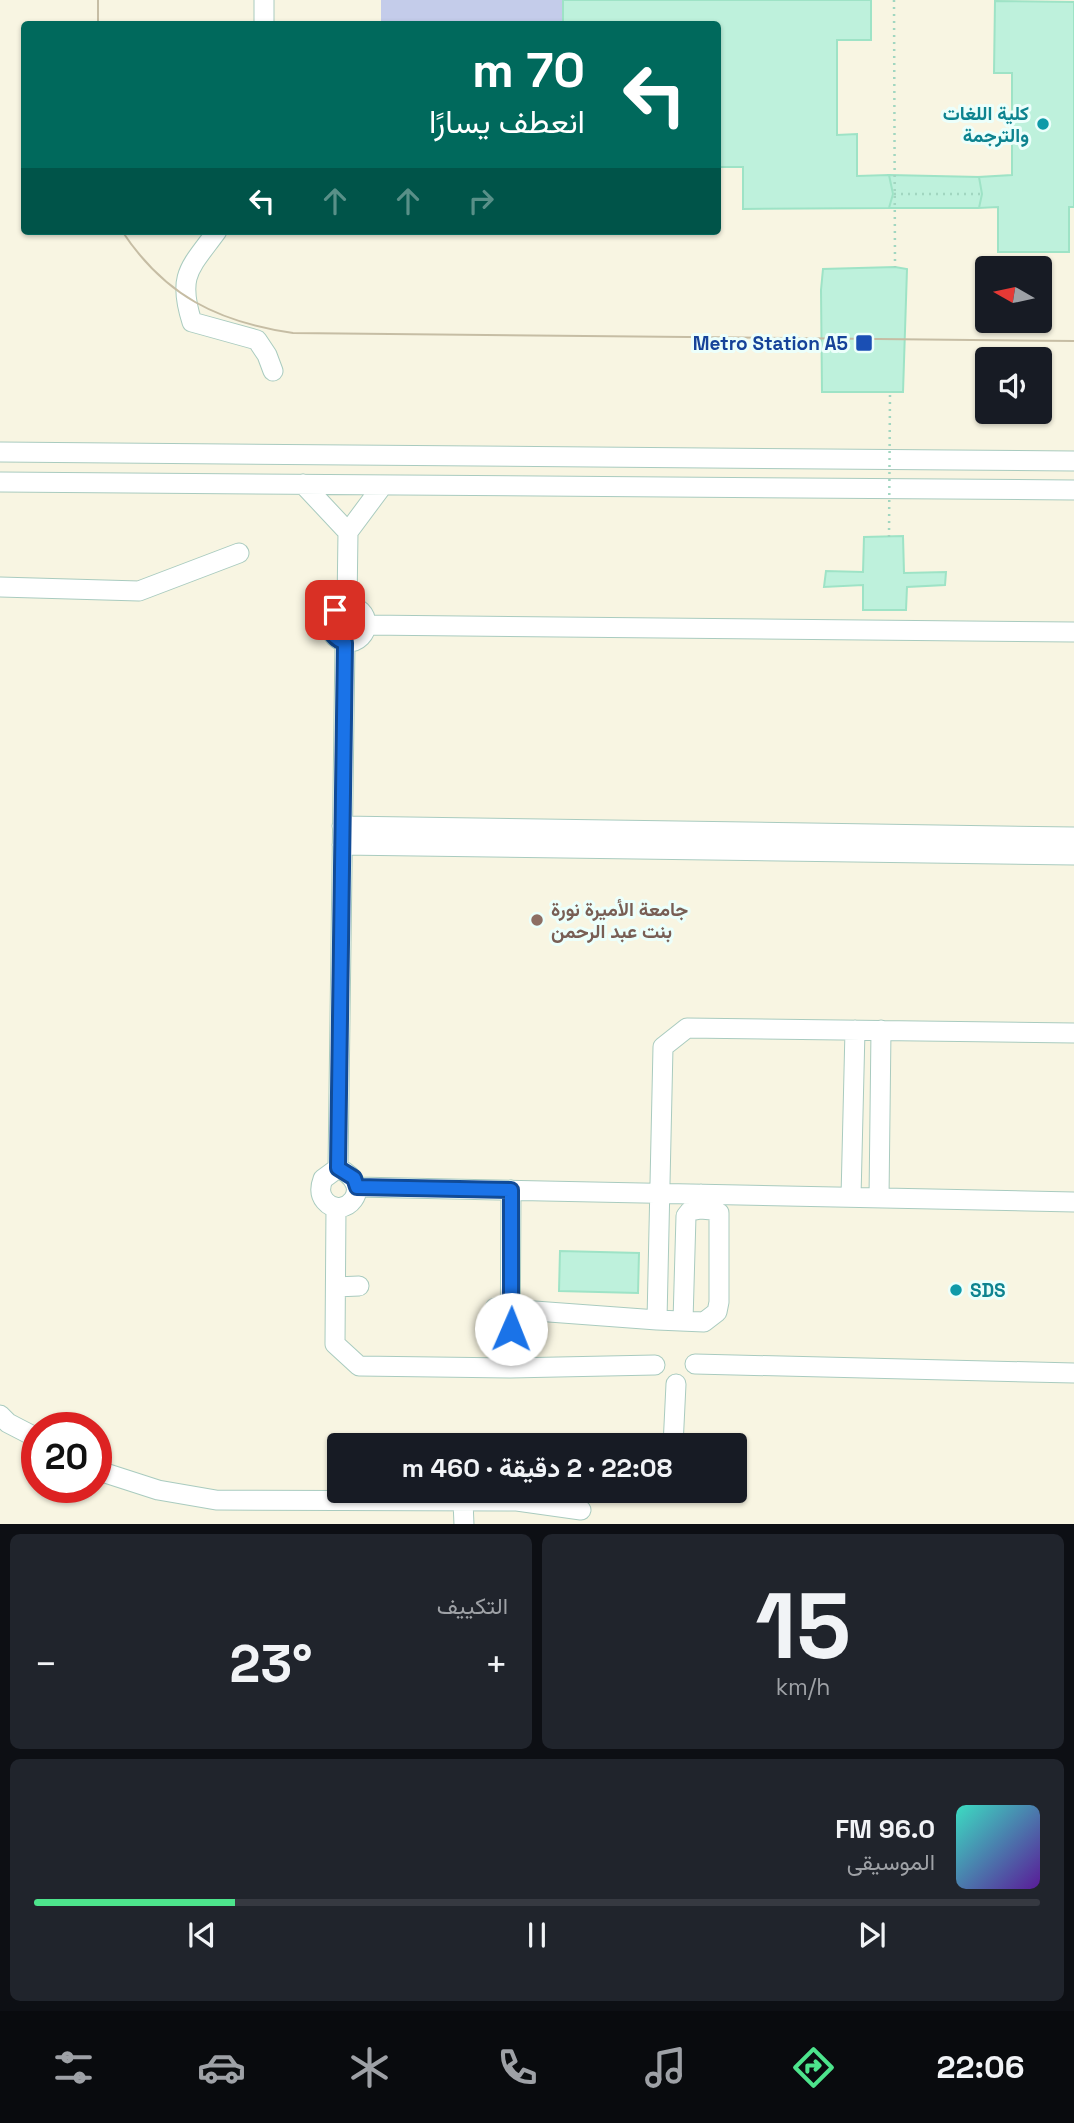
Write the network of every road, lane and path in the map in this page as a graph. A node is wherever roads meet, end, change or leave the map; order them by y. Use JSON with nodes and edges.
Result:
{"nodes":[{"id":1,"x":264,"y":0,"type":"edge"},
{"id":2,"x":894,"y":0,"type":"edge"},
{"id":3,"x":264,"y":21,"type":"edge"},
{"id":4,"x":893,"y":194,"type":"junction"},
{"id":5,"x":982,"y":194,"type":"dead end"},
{"id":6,"x":214,"y":235,"type":"edge"},
{"id":7,"x":895,"y":267,"type":"dead end"},
{"id":8,"x":273,"y":371,"type":"dead end"},
{"id":9,"x":890,"y":393,"type":"dead end"},
{"id":10,"x":0,"y":452,"type":"edge"},
{"id":11,"x":1074,"y":461,"type":"edge"},
{"id":12,"x":0,"y":482,"type":"edge"},
{"id":13,"x":303,"y":484,"type":"junction"},
{"id":14,"x":383,"y":485,"type":"junction"},
{"id":15,"x":1074,"y":490,"type":"edge"},
{"id":16,"x":348,"y":532,"type":"junction"},
{"id":17,"x":889,"y":537,"type":"dead end"},
{"id":18,"x":239,"y":554,"type":"dead end"},
{"id":19,"x":0,"y":587,"type":"edge"},
{"id":20,"x":347,"y":605,"type":"junction"},
{"id":21,"x":366,"y":625,"type":"junction"},
{"id":22,"x":1074,"y":632,"type":"edge"},
{"id":23,"x":345,"y":643,"type":"junction"},
{"id":24,"x":342,"y":835,"type":"junction"},
{"id":25,"x":1074,"y":837,"type":"edge"},
{"id":26,"x":1074,"y":855,"type":"edge"},
{"id":27,"x":855,"y":1030,"type":"junction"},
{"id":28,"x":881,"y":1030,"type":"junction"},
{"id":29,"x":1074,"y":1033,"type":"edge"},
{"id":30,"x":338,"y":1168,"type":"junction"},
{"id":31,"x":357,"y":1187,"type":"junction"},
{"id":32,"x":511,"y":1190,"type":"junction"},
{"id":33,"x":660,"y":1194,"type":"junction"},
{"id":34,"x":851,"y":1197,"type":"junction"},
{"id":35,"x":878,"y":1198,"type":"junction"},
{"id":36,"x":701,"y":1202,"type":"junction"},
{"id":37,"x":1074,"y":1202,"type":"edge"},
{"id":38,"x":336,"y":1207,"type":"junction"},
{"id":39,"x":359,"y":1286,"type":"dead end"},
{"id":40,"x":336,"y":1287,"type":"junction"},
{"id":41,"x":503,"y":1309,"type":"junction"},
{"id":42,"x":657,"y":1320,"type":"junction"},
{"id":43,"x":683,"y":1321,"type":"junction"},
{"id":44,"x":695,"y":1364,"type":"dead end"},
{"id":45,"x":655,"y":1365,"type":"dead end"},
{"id":46,"x":510,"y":1368,"type":"junction"},
{"id":47,"x":1074,"y":1373,"type":"edge"},
{"id":48,"x":676,"y":1384,"type":"dead end"},
{"id":49,"x":0,"y":1415,"type":"edge"},
{"id":50,"x":21,"y":1430,"type":"edge"},
{"id":51,"x":674,"y":1433,"type":"edge"},
{"id":52,"x":112,"y":1475,"type":"edge"},
{"id":53,"x":327,"y":1500,"type":"edge"},
{"id":54,"x":464,"y":1503,"type":"edge"},
{"id":55,"x":531,"y":1503,"type":"edge"},
{"id":56,"x":581,"y":1510,"type":"dead end"},
{"id":57,"x":464,"y":1524,"type":"edge"}],
"edges":[{"from":1,"to":3,"type":"street"},
{"from":2,"to":4,"type":"path"},
{"from":4,"to":5,"type":"path"},
{"from":4,"to":7,"type":"path"},
{"from":6,"to":8,"type":"street"},
{"from":9,"to":17,"type":"path","bridge":true},
{"from":10,"to":11,"type":"street"},
{"from":12,"to":13,"type":"street"},
{"from":13,"to":14,"type":"street"},
{"from":13,"to":16,"type":"street"},
{"from":14,"to":15,"type":"street"},
{"from":14,"to":16,"type":"street"},
{"from":16,"to":20,"type":"street"},
{"from":18,"to":19,"type":"street"},
{"from":20,"to":21,"type":"street"},
{"from":20,"to":23,"type":"street"},
{"from":21,"to":22,"type":"street"},
{"from":21,"to":23,"type":"street"},
{"from":23,"to":24,"type":"street"},
{"from":24,"to":25,"type":"street"},
{"from":24,"to":26,"type":"street"},
{"from":24,"to":30,"type":"street"},
{"from":27,"to":28,"type":"street"},
{"from":27,"to":33,"type":"street"},
{"from":27,"to":34,"type":"street"},
{"from":28,"to":29,"type":"street"},
{"from":28,"to":35,"type":"street"},
{"from":30,"to":31,"type":"street"},
{"from":30,"to":38,"type":"street"},
{"from":31,"to":32,"type":"street"},
{"from":31,"to":38,"type":"street"},
{"from":32,"to":33,"type":"street"},
{"from":32,"to":41,"type":"street"},
{"from":33,"to":36,"type":"street"},
{"from":33,"to":42,"type":"street"},
{"from":34,"to":35,"type":"street"},
{"from":34,"to":36,"type":"street"},
{"from":35,"to":37,"type":"street"},
{"from":36,"to":43,"type":"street"},
{"from":36,"to":43,"type":"street"},
{"from":38,"to":40,"type":"street"},
{"from":39,"to":40,"type":"street"},
{"from":40,"to":46,"type":"street"},
{"from":41,"to":42,"type":"street"},
{"from":41,"to":46,"type":"street"},
{"from":42,"to":43,"type":"street"},
{"from":44,"to":47,"type":"street"},
{"from":45,"to":46,"type":"street"},
{"from":48,"to":51,"type":"street"},
{"from":49,"to":50,"type":"street"},
{"from":52,"to":53,"type":"street"},
{"from":54,"to":57,"type":"street"},
{"from":55,"to":56,"type":"street"}]}
